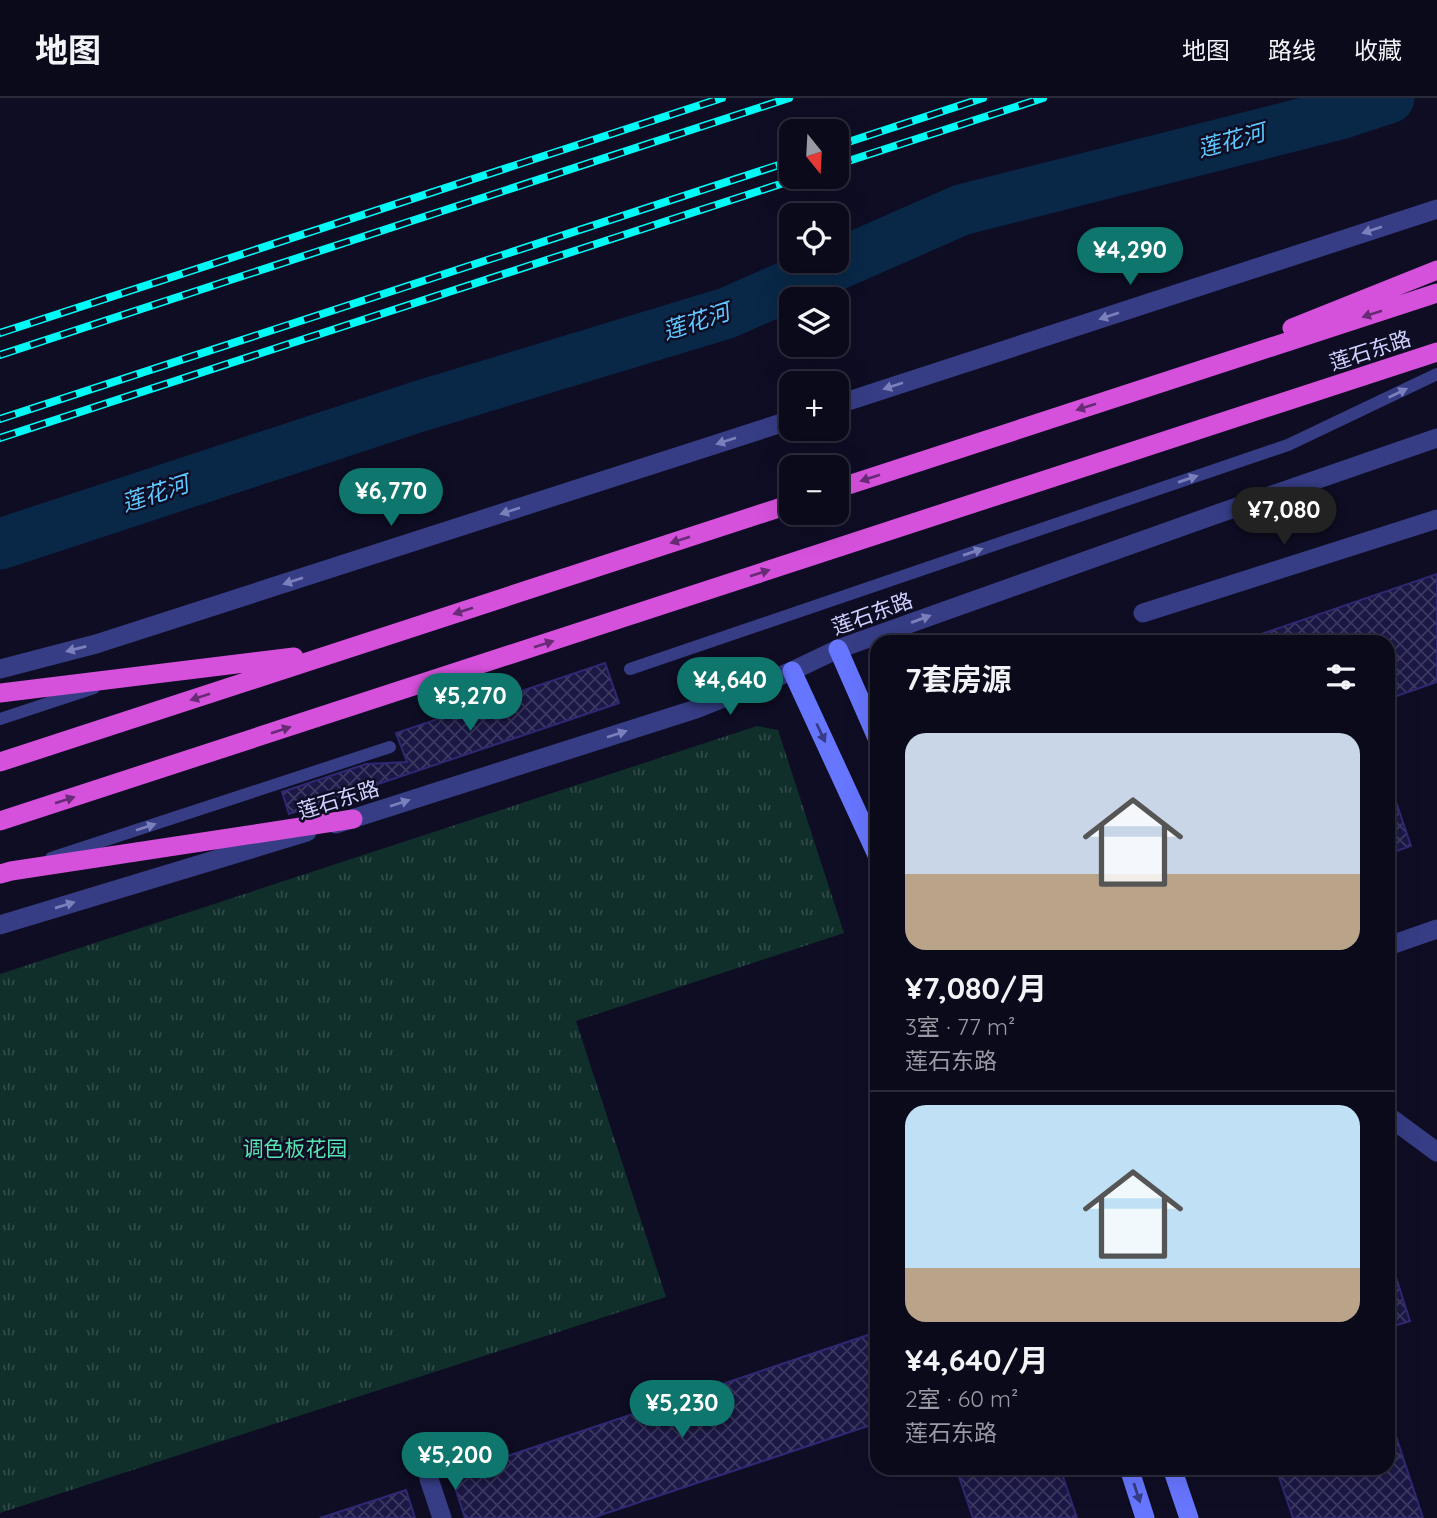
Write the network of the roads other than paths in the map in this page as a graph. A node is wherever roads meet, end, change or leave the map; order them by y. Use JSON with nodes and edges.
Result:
{"nodes":[{"id":1,"x":1437,"y":209,"type":"edge"},
{"id":2,"x":1437,"y":270,"type":"edge"},
{"id":3,"x":1437,"y":293,"type":"edge"},
{"id":4,"x":1437,"y":352,"type":"edge"},
{"id":5,"x":1437,"y":374,"type":"edge"},
{"id":6,"x":1123,"y":395,"type":"junction"},
{"id":7,"x":849,"y":401,"type":"edge"},
{"id":8,"x":779,"y":424,"type":"edge"},
{"id":9,"x":1437,"y":438,"type":"edge"},
{"id":10,"x":849,"y":485,"type":"edge"},
{"id":11,"x":779,"y":508,"type":"edge"},
{"id":12,"x":1437,"y":519,"type":"edge"},
{"id":13,"x":1143,"y":613,"type":"dead end"},
{"id":14,"x":877,"y":635,"type":"edge"},
{"id":15,"x":870,"y":638,"type":"edge"},
{"id":16,"x":838,"y":649,"type":"junction"},
{"id":17,"x":336,"y":652,"type":"junction"},
{"id":18,"x":0,"y":669,"type":"edge"},
{"id":19,"x":630,"y":669,"type":"dead end"},
{"id":20,"x":792,"y":671,"type":"junction"},
{"id":21,"x":125,"y":678,"type":"junction"},
{"id":22,"x":0,"y":693,"type":"edge"},
{"id":23,"x":0,"y":719,"type":"edge"},
{"id":24,"x":870,"y":722,"type":"edge"},
{"id":25,"x":390,"y":747,"type":"dead end"},
{"id":26,"x":0,"y":762,"type":"edge"},
{"id":27,"x":353,"y":819,"type":"junction"},
{"id":28,"x":0,"y":821,"type":"edge"},
{"id":29,"x":870,"y":840,"type":"edge"},
{"id":30,"x":6,"y":872,"type":"edge"},
{"id":31,"x":0,"y":925,"type":"edge"},
{"id":32,"x":1437,"y":929,"type":"edge"},
{"id":33,"x":1395,"y":944,"type":"edge"},
{"id":34,"x":1395,"y":1121,"type":"edge"},
{"id":35,"x":1437,"y":1152,"type":"edge"},
{"id":36,"x":1131,"y":1475,"type":"edge"},
{"id":37,"x":1174,"y":1475,"type":"edge"},
{"id":38,"x":429,"y":1479,"type":"dead end"},
{"id":39,"x":442,"y":1518,"type":"edge"},
{"id":40,"x":1145,"y":1518,"type":"edge"},
{"id":41,"x":1189,"y":1518,"type":"edge"}],
"edges":[{"from":1,"to":7,"type":"street","one_way":true},
{"from":2,"to":6,"type":"highway"},
{"from":3,"to":6,"type":"highway","name":"莲石东路","one_way":true},
{"from":28,"to":4,"type":"highway","name":"莲石东路","one_way":true},
{"from":19,"to":5,"type":"lane","one_way":true},
{"from":6,"to":10,"type":"highway","name":"莲石东路","one_way":true},
{"from":8,"to":18,"type":"street","one_way":true},
{"from":14,"to":9,"type":"street","name":"莲石东路","one_way":true},
{"from":11,"to":17,"type":"highway","one_way":true},
{"from":12,"to":13,"type":"street"},
{"from":16,"to":15,"type":"street","name":"莲石东路","one_way":true},
{"from":16,"to":20,"type":"street","name":"莲石东路"},
{"from":16,"to":24,"type":"main road"},
{"from":17,"to":21,"type":"highway"},
{"from":17,"to":26,"type":"highway","one_way":true},
{"from":27,"to":20,"type":"street","name":"莲石东路","one_way":true},
{"from":20,"to":29,"type":"main road","one_way":true},
{"from":21,"to":22,"type":"highway"},
{"from":21,"to":23,"type":"lane"},
{"from":30,"to":25,"type":"lane","one_way":true},
{"from":27,"to":30,"type":"highway"},
{"from":31,"to":27,"type":"street","name":"莲石东路","one_way":true},
{"from":32,"to":33,"type":"street"},
{"from":34,"to":35,"type":"street"},
{"from":36,"to":40,"type":"main road","one_way":true},
{"from":37,"to":41,"type":"main road"},
{"from":38,"to":39,"type":"street"}]}
